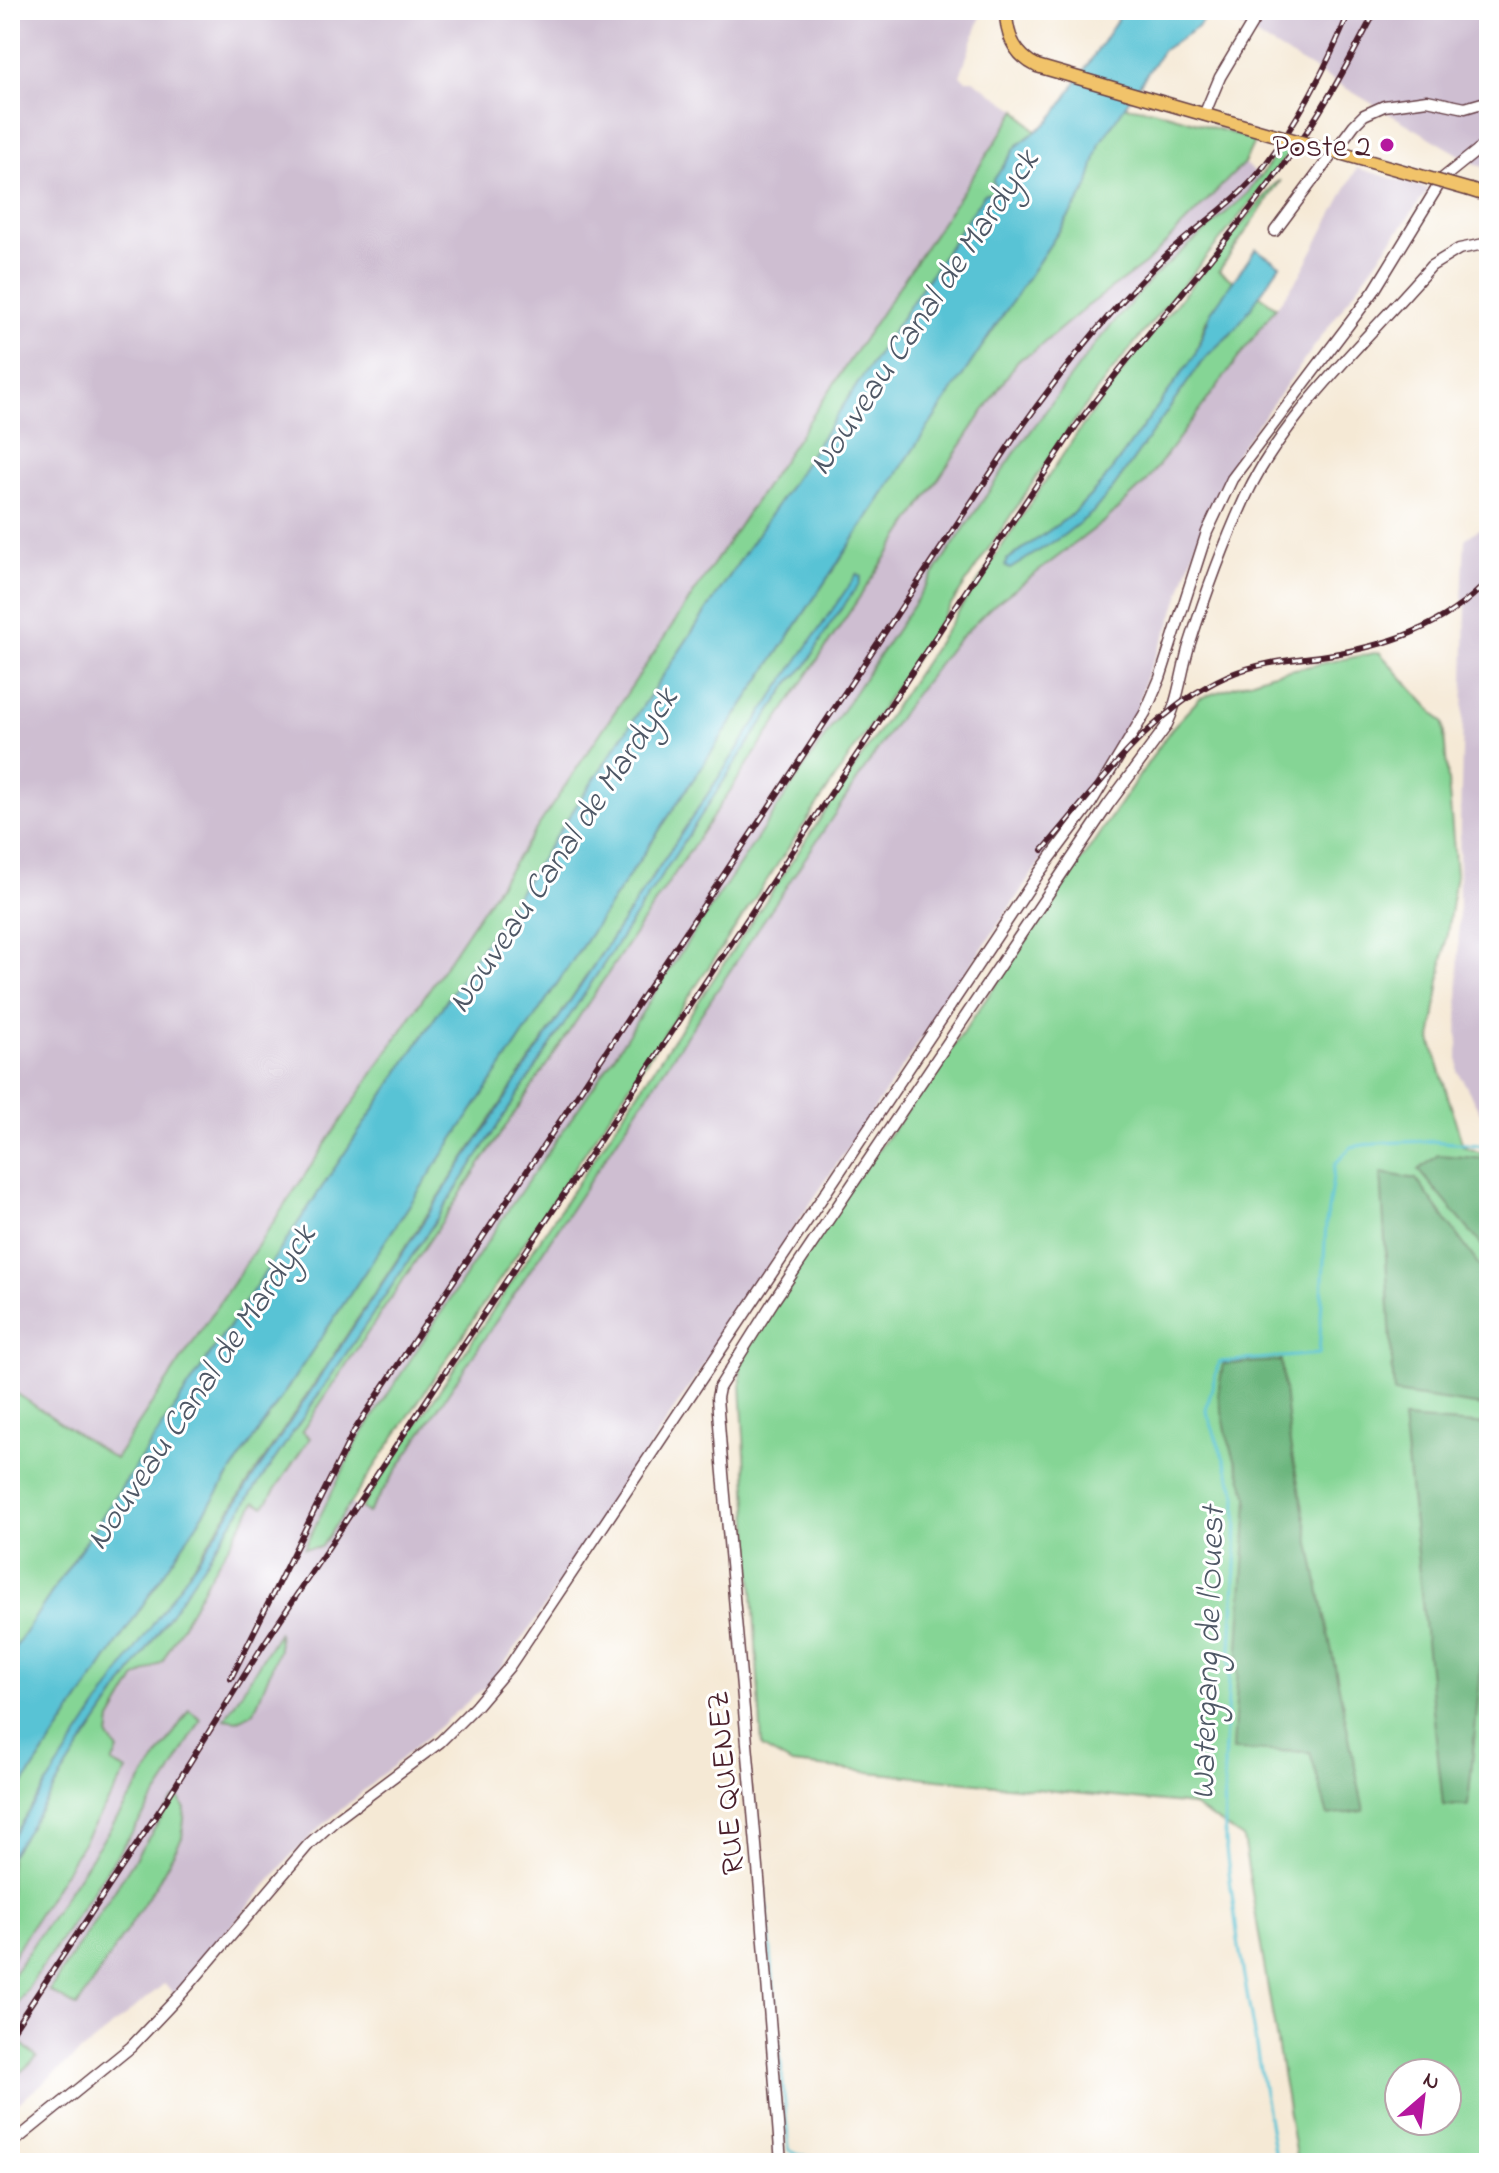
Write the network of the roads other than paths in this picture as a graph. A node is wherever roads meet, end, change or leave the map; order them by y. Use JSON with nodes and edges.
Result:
{"nodes":[{"id":1,"x":1006,"y":10,"type":"edge"},
{"id":2,"x":1260,"y":10,"type":"edge"},
{"id":3,"x":1489,"y":101,"type":"edge"},
{"id":4,"x":1204,"y":115,"type":"junction"},
{"id":5,"x":1489,"y":141,"type":"edge"},
{"id":6,"x":1476,"y":150,"type":"junction"},
{"id":7,"x":1489,"y":154,"type":"edge"},
{"id":8,"x":1489,"y":196,"type":"edge"},
{"id":9,"x":1275,"y":231,"type":"dead end"},
{"id":10,"x":1489,"y":243,"type":"edge"},
{"id":11,"x":10,"y":2145,"type":"edge"},
{"id":12,"x":781,"y":2163,"type":"edge"}],
"edges":[{"from":1,"to":4,"type":"main road"},
{"from":2,"to":4,"type":"street"},
{"from":3,"to":9,"type":"street"},
{"from":4,"to":8,"type":"main road","bridge":true},
{"from":5,"to":6,"type":"street"},
{"from":6,"to":7,"type":"street"},
{"from":6,"to":11,"type":"street"},
{"from":10,"to":12,"type":"street","name":"RUE QUENEZ"}]}
